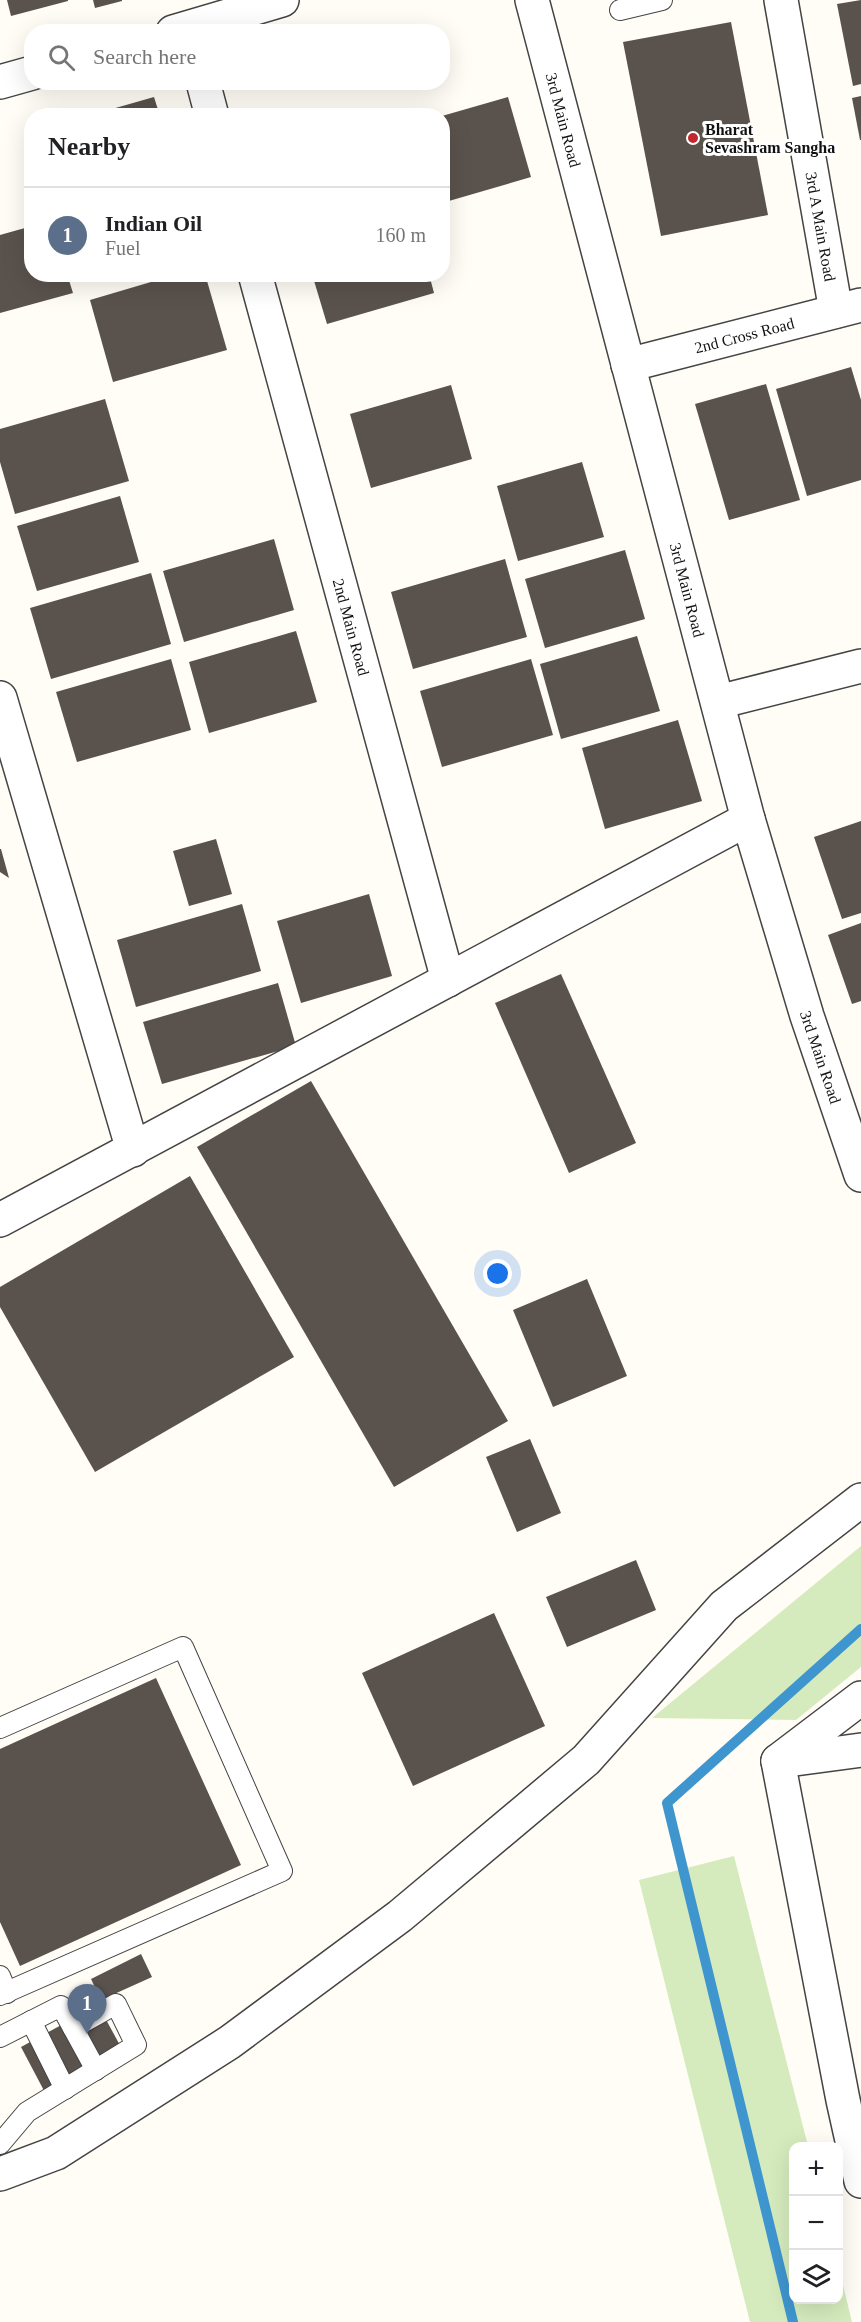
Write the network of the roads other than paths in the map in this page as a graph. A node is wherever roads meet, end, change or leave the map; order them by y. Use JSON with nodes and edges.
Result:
{"nodes":[{"id":1,"x":282,"y":0,"type":"edge"},
{"id":2,"x":532,"y":0,"type":"edge"},
{"id":3,"x":662,"y":0,"type":"edge"},
{"id":4,"x":781,"y":0,"type":"edge"},
{"id":5,"x":620,"y":9,"type":"dead end"},
{"id":6,"x":203,"y":24,"type":"edge"},
{"id":7,"x":24,"y":75,"type":"edge"},
{"id":8,"x":0,"y":82,"type":"edge"},
{"id":9,"x":205,"y":90,"type":"edge"},
{"id":10,"x":210,"y":108,"type":"edge"},
{"id":11,"x":257,"y":282,"type":"edge"},
{"id":12,"x":848,"y":308,"type":"edge"},
{"id":13,"x":628,"y":365,"type":"junction"},
{"id":14,"x":861,"y":666,"type":"edge"},
{"id":15,"x":0,"y":698,"type":"edge"},
{"id":16,"x":718,"y":702,"type":"junction"},
{"id":17,"x":748,"y":819,"type":"junction"},
{"id":18,"x":448,"y":980,"type":"junction"},
{"id":19,"x":133,"y":1149,"type":"junction"},
{"id":20,"x":861,"y":1175,"type":"edge"},
{"id":21,"x":0,"y":1220,"type":"edge"},
{"id":22,"x":861,"y":1500,"type":"edge"},
{"id":23,"x":861,"y":1698,"type":"edge"},
{"id":24,"x":0,"y":1728,"type":"edge"},
{"id":25,"x":861,"y":1750,"type":"edge"},
{"id":26,"x":778,"y":1761,"type":"junction"},
{"id":27,"x":2,"y":1988,"type":"edge"},
{"id":28,"x":31,"y":2021,"type":"junction"},
{"id":29,"x":73,"y":2028,"type":"junction"},
{"id":30,"x":0,"y":2037,"type":"edge"},
{"id":31,"x":96,"y":2070,"type":"junction"},
{"id":32,"x":65,"y":2089,"type":"junction"},
{"id":33,"x":852,"y":2098,"type":"edge"},
{"id":34,"x":0,"y":2144,"type":"edge"},
{"id":35,"x":0,"y":2174,"type":"edge"},
{"id":36,"x":861,"y":2181,"type":"edge"}],
"edges":[{"from":1,"to":6,"type":"street"},
{"from":2,"to":13,"type":"street","name":"3rd Main Road"},
{"from":3,"to":5,"type":"lane"},
{"from":4,"to":12,"type":"street","name":"3rd A Main Road"},
{"from":7,"to":8,"type":"street"},
{"from":9,"to":10,"type":"street"},
{"from":11,"to":18,"type":"street","name":"2nd Main Road"},
{"from":12,"to":13,"type":"street","name":"2nd Cross Road"},
{"from":13,"to":16,"type":"street","name":"3rd Main Road"},
{"from":14,"to":16,"type":"street"},
{"from":15,"to":19,"type":"street"},
{"from":16,"to":17,"type":"street","name":"3rd Main Road"},
{"from":17,"to":18,"type":"street"},
{"from":17,"to":20,"type":"street","name":"3rd Main Road"},
{"from":18,"to":19,"type":"street"},
{"from":19,"to":21,"type":"street"},
{"from":22,"to":35,"type":"street"},
{"from":23,"to":26,"type":"street"},
{"from":24,"to":27,"type":"lane"},
{"from":25,"to":26,"type":"street"},
{"from":26,"to":33,"type":"street"},
{"from":28,"to":29,"type":"lane"},
{"from":28,"to":30,"type":"lane"},
{"from":28,"to":32,"type":"lane"},
{"from":29,"to":31,"type":"lane"},
{"from":29,"to":31,"type":"lane"},
{"from":31,"to":32,"type":"lane"},
{"from":32,"to":34,"type":"lane"},
{"from":33,"to":36,"type":"street"}]}
